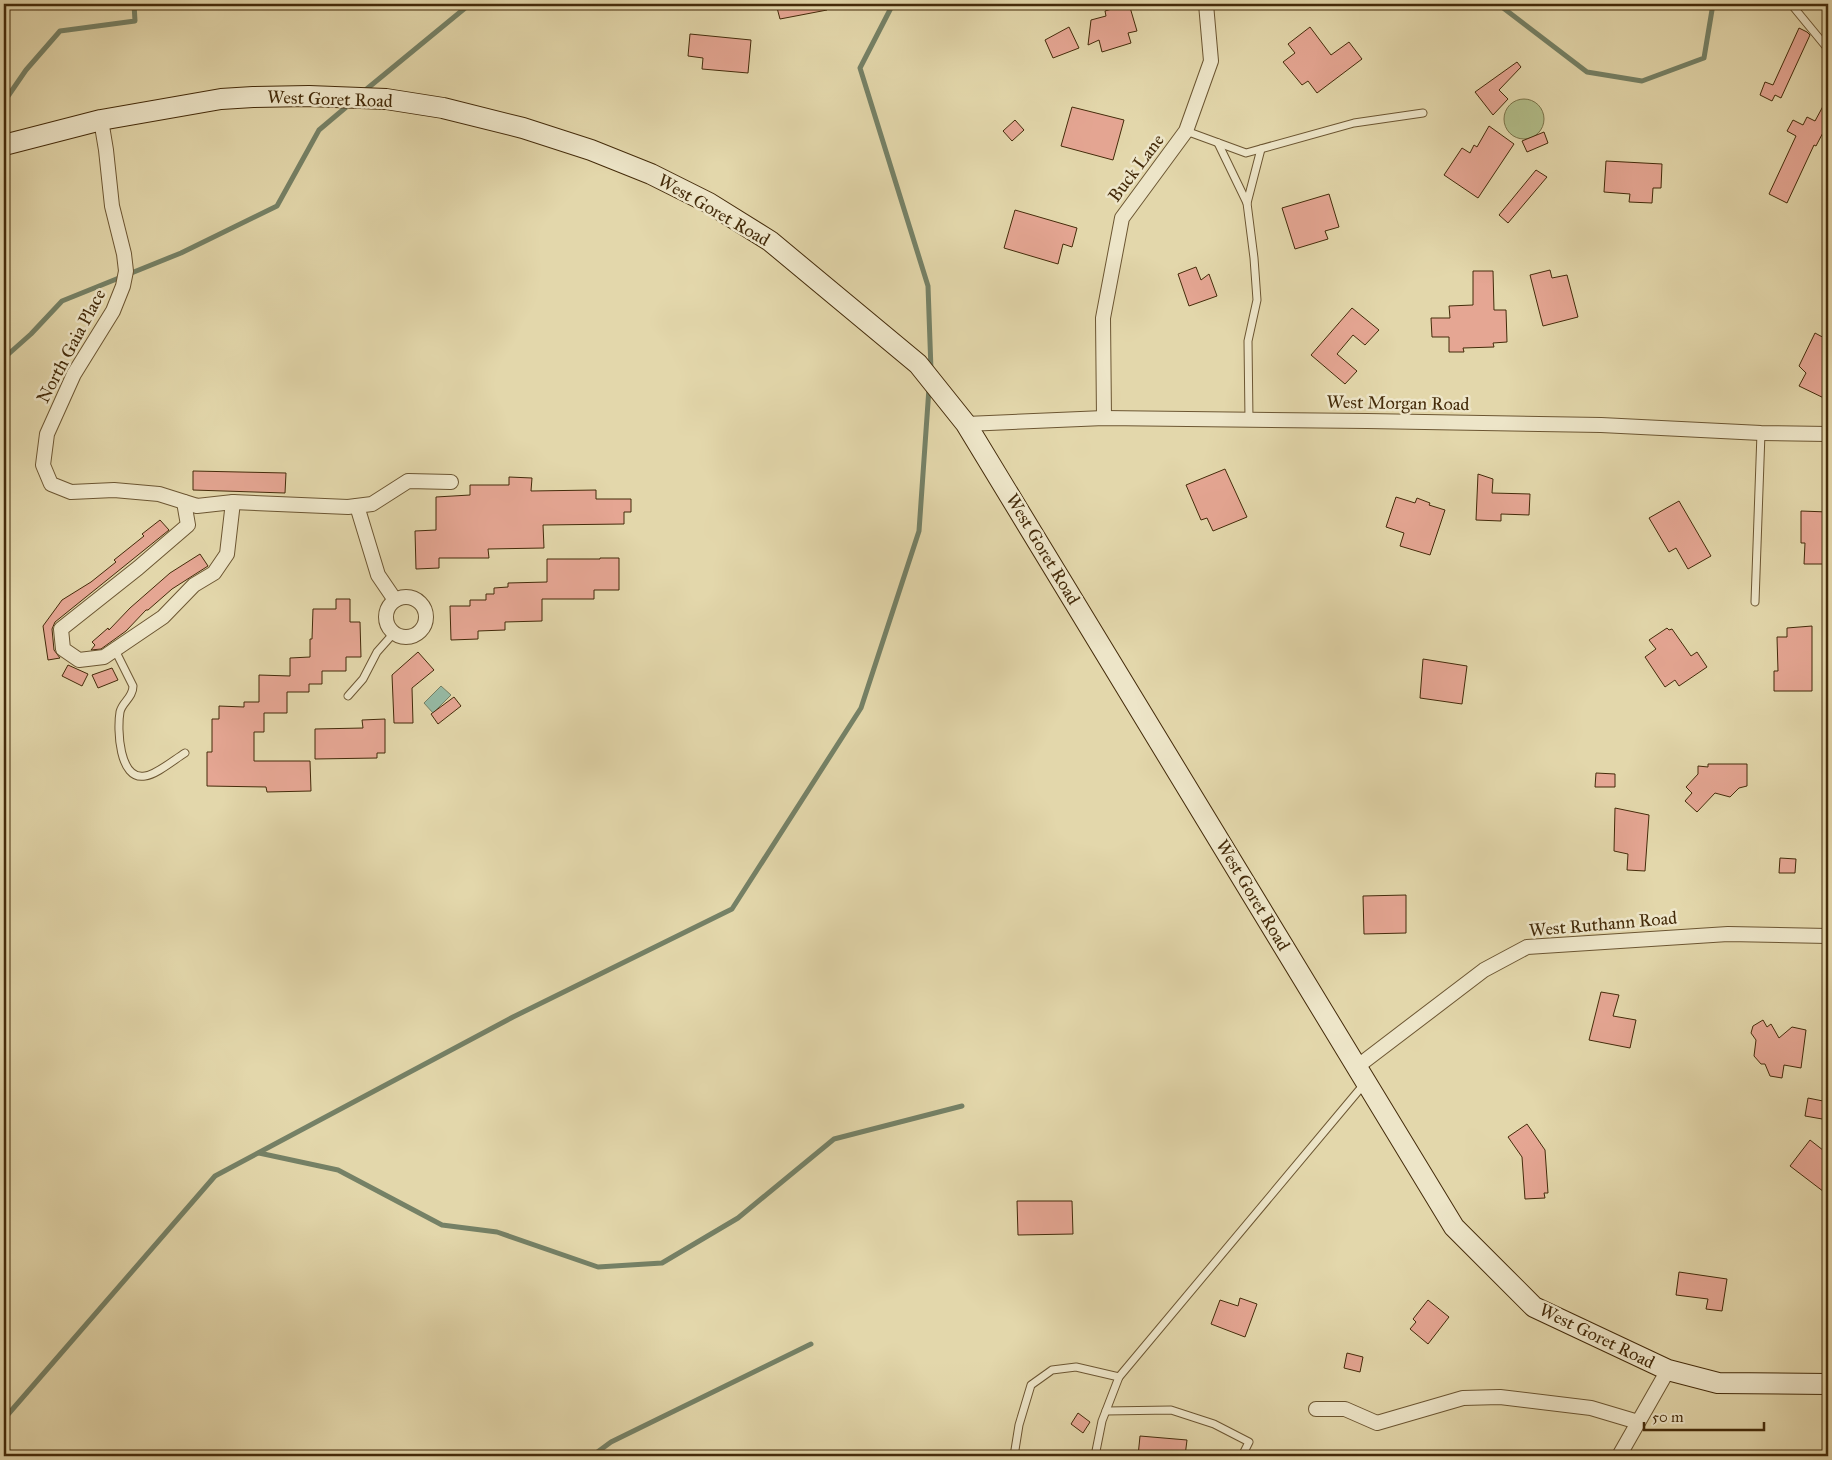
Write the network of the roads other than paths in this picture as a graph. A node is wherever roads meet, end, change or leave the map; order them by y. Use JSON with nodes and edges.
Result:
{"nodes":[{"id":1,"x":1206,"y":4,"type":"edge"},
{"id":2,"x":1791,"y":4,"type":"edge"},
{"id":3,"x":1828,"y":49,"type":"edge"},
{"id":4,"x":1423,"y":113,"type":"dead end"},
{"id":5,"x":101,"y":120,"type":"junction"},
{"id":6,"x":1186,"y":132,"type":"junction"},
{"id":7,"x":1218,"y":143,"type":"junction"},
{"id":8,"x":4,"y":145,"type":"edge"},
{"id":9,"x":1261,"y":149,"type":"junction"},
{"id":10,"x":1246,"y":202,"type":"junction"},
{"id":11,"x":1104,"y":418,"type":"junction"},
{"id":12,"x":1249,"y":420,"type":"junction"},
{"id":13,"x":966,"y":424,"type":"junction"},
{"id":14,"x":1760,"y":433,"type":"junction"},
{"id":15,"x":1828,"y":434,"type":"edge"},
{"id":16,"x":451,"y":482,"type":"dead end"},
{"id":17,"x":184,"y":502,"type":"junction"},
{"id":18,"x":233,"y":502,"type":"junction"},
{"id":19,"x":357,"y":506,"type":"junction"},
{"id":20,"x":395,"y":600,"type":"junction"},
{"id":21,"x":1755,"y":602,"type":"dead end"},
{"id":22,"x":393,"y":634,"type":"junction"},
{"id":23,"x":115,"y":650,"type":"junction"},
{"id":24,"x":348,"y":696,"type":"dead end"},
{"id":25,"x":185,"y":753,"type":"dead end"},
{"id":26,"x":1828,"y":936,"type":"edge"},
{"id":27,"x":1362,"y":1073,"type":"junction"},
{"id":28,"x":1668,"y":1370,"type":"junction"},
{"id":29,"x":1119,"y":1376,"type":"junction"},
{"id":30,"x":1828,"y":1384,"type":"edge"},
{"id":31,"x":1316,"y":1409,"type":"dead end"},
{"id":32,"x":1106,"y":1411,"type":"junction"},
{"id":33,"x":1638,"y":1422,"type":"junction"},
{"id":34,"x":1014,"y":1456,"type":"edge"},
{"id":35,"x":1095,"y":1456,"type":"edge"},
{"id":36,"x":1242,"y":1456,"type":"edge"},
{"id":37,"x":1619,"y":1456,"type":"edge"}],
"edges":[{"from":1,"to":6,"type":"street","name":"Buck Lane"},
{"from":2,"to":3,"type":"lane"},
{"from":4,"to":9,"type":"lane"},
{"from":5,"to":8,"type":"street","name":"West Goret Road"},
{"from":5,"to":13,"type":"street","name":"West Goret Road"},
{"from":5,"to":17,"type":"street","name":"North Gaia Place"},
{"from":6,"to":7,"type":"lane"},
{"from":6,"to":11,"type":"street","name":"Buck Lane"},
{"from":7,"to":9,"type":"lane"},
{"from":7,"to":10,"type":"lane"},
{"from":9,"to":10,"type":"lane"},
{"from":10,"to":12,"type":"lane"},
{"from":11,"to":12,"type":"street","name":"West Morgan Road"},
{"from":11,"to":13,"type":"street","name":"West Morgan Road"},
{"from":12,"to":14,"type":"street","name":"West Morgan Road"},
{"from":13,"to":27,"type":"street","name":"West Goret Road"},
{"from":14,"to":15,"type":"street","name":"West Morgan Road"},
{"from":14,"to":21,"type":"lane"},
{"from":16,"to":19,"type":"street","name":"North Gaia Place"},
{"from":17,"to":18,"type":"street","name":"North Gaia Place"},
{"from":17,"to":23,"type":"street"},
{"from":18,"to":19,"type":"street","name":"North Gaia Place"},
{"from":18,"to":23,"type":"street"},
{"from":19,"to":20,"type":"street"},
{"from":20,"to":22,"type":"street"},
{"from":20,"to":22,"type":"street"},
{"from":22,"to":24,"type":"lane"},
{"from":23,"to":25,"type":"lane"},
{"from":26,"to":27,"type":"street","name":"West Ruthann Road"},
{"from":27,"to":28,"type":"street","name":"West Goret Road"},
{"from":27,"to":29,"type":"lane"},
{"from":28,"to":30,"type":"street","name":"West Goret Road"},
{"from":28,"to":33,"type":"street"},
{"from":29,"to":32,"type":"lane"},
{"from":29,"to":34,"type":"lane"},
{"from":31,"to":33,"type":"street"},
{"from":32,"to":35,"type":"lane"},
{"from":32,"to":36,"type":"lane"},
{"from":33,"to":37,"type":"street"}]}
